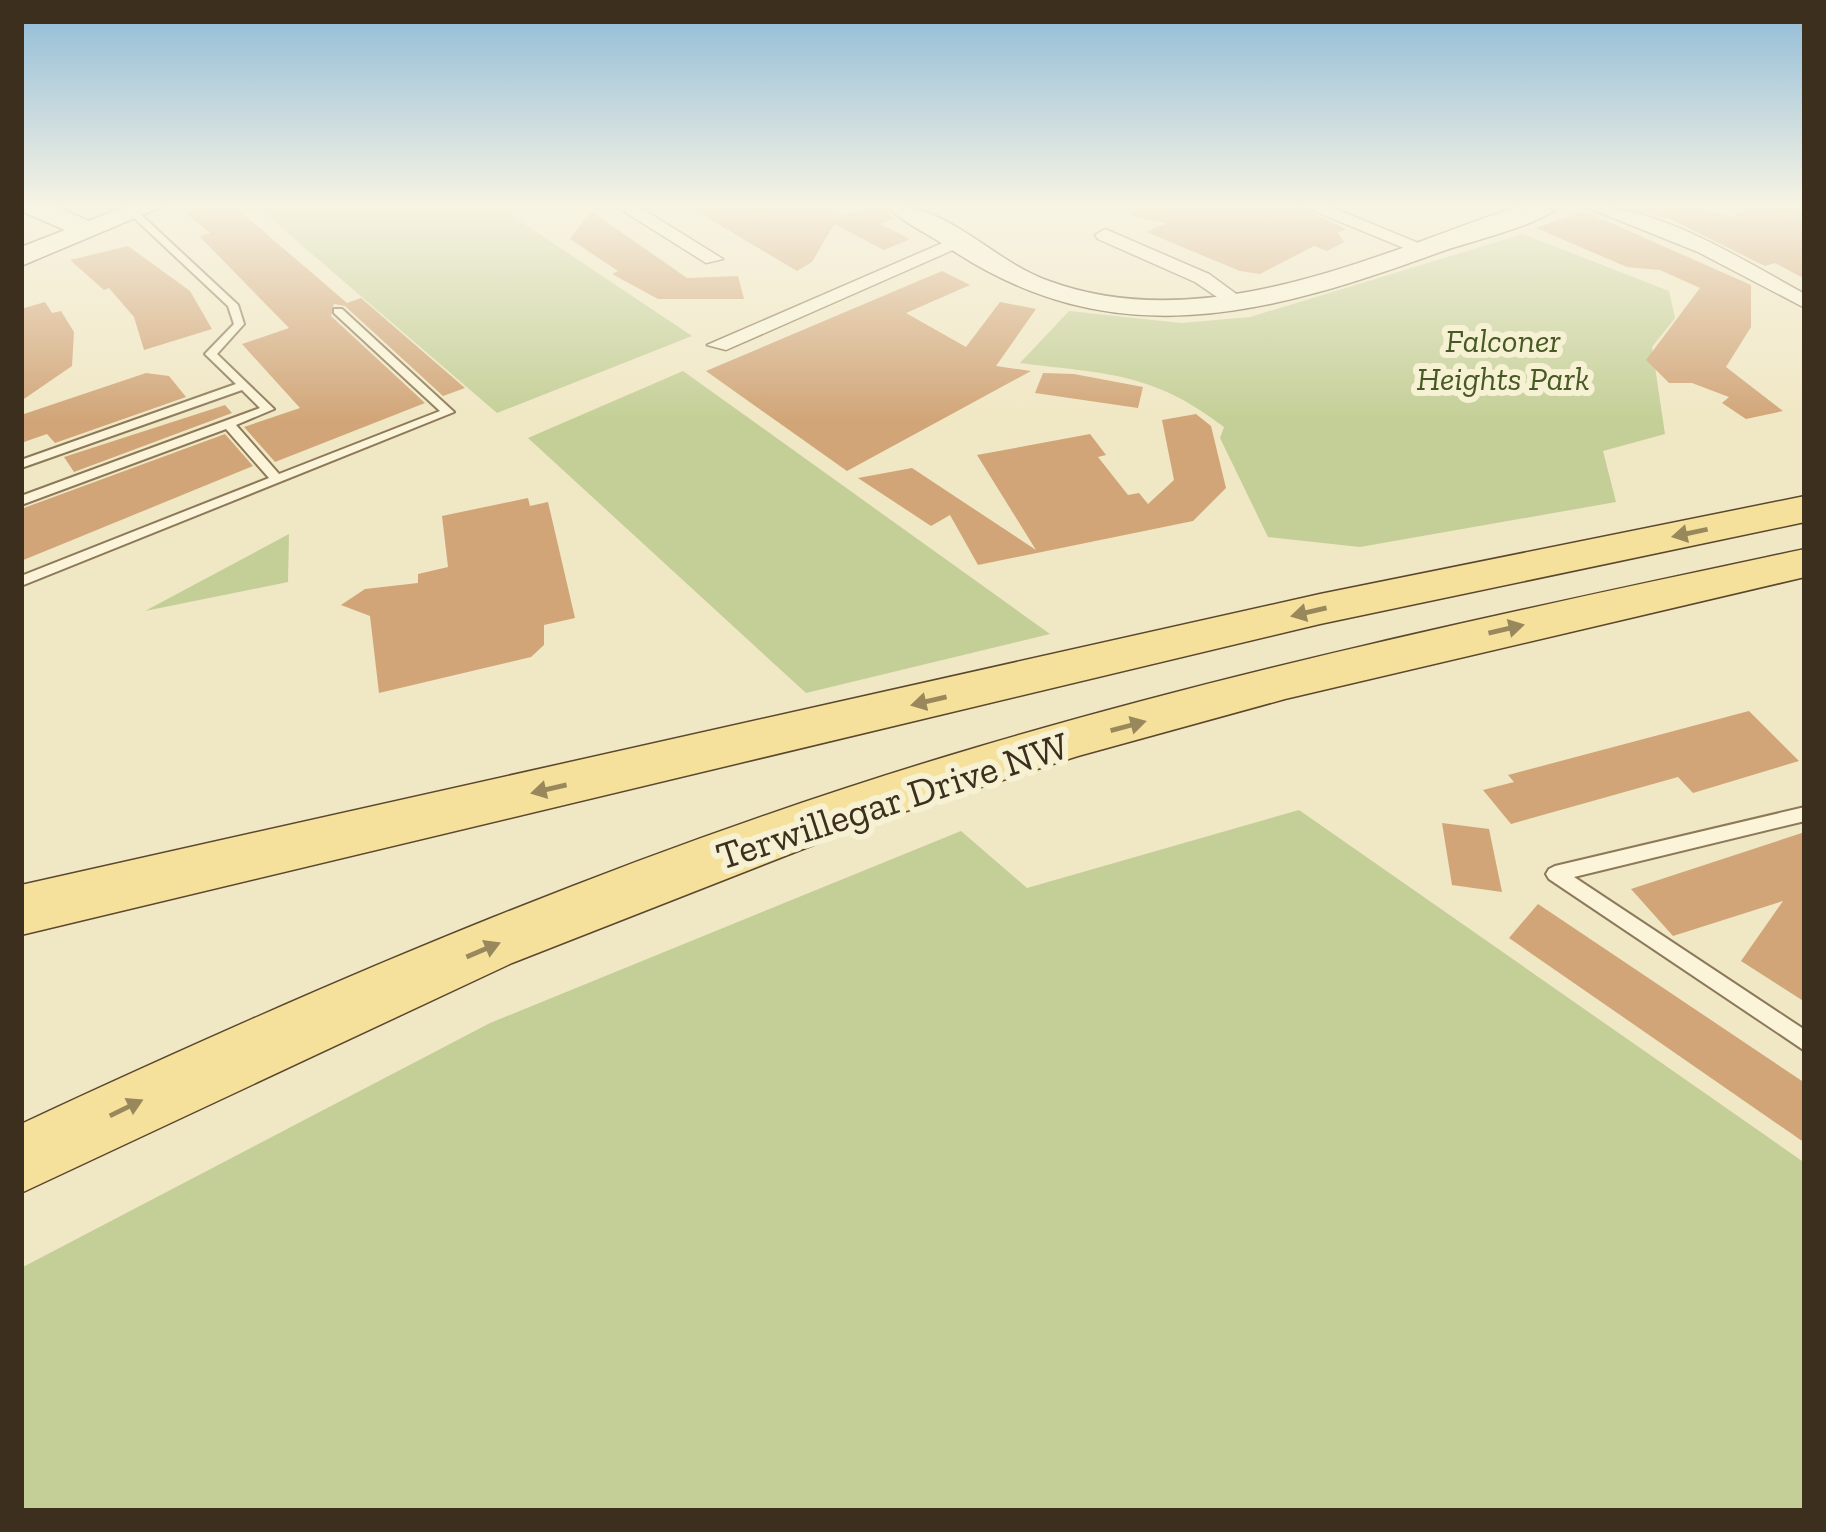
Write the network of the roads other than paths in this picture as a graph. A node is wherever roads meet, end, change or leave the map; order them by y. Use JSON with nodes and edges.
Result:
{"nodes":[{"id":1,"x":207,"y":276,"type":"edge"},
{"id":2,"x":880,"y":276,"type":"edge"},
{"id":3,"x":1014,"y":276,"type":"edge"},
{"id":4,"x":1199,"y":276,"type":"edge"},
{"id":5,"x":1327,"y":276,"type":"edge"},
{"id":6,"x":1758,"y":276,"type":"edge"},
{"id":7,"x":1805,"y":302,"type":"edge"},
{"id":8,"x":1240,"y":304,"type":"junction"},
{"id":9,"x":338,"y":311,"type":"dead end"},
{"id":10,"x":718,"y":345,"type":"dead end"},
{"id":11,"x":244,"y":385,"type":"junction"},
{"id":12,"x":228,"y":424,"type":"junction"},
{"id":13,"x":21,"y":464,"type":"edge"},
{"id":14,"x":277,"y":480,"type":"junction"},
{"id":15,"x":21,"y":501,"type":"edge"},
{"id":16,"x":1805,"y":509,"type":"edge"},
{"id":17,"x":1805,"y":563,"type":"edge"},
{"id":18,"x":21,"y":581,"type":"edge"},
{"id":19,"x":1805,"y":814,"type":"edge"},
{"id":20,"x":21,"y":910,"type":"edge"},
{"id":21,"x":1805,"y":1041,"type":"edge"},
{"id":22,"x":21,"y":1159,"type":"edge"}],
"edges":[{"from":1,"to":11,"type":"lane"},
{"from":2,"to":10,"type":"street"},
{"from":3,"to":8,"type":"street"},
{"from":4,"to":8,"type":"street"},
{"from":5,"to":8,"type":"street"},
{"from":6,"to":7,"type":"street"},
{"from":9,"to":14,"type":"lane"},
{"from":11,"to":12,"type":"lane"},
{"from":11,"to":13,"type":"lane"},
{"from":12,"to":14,"type":"lane"},
{"from":12,"to":15,"type":"lane"},
{"from":14,"to":18,"type":"lane"},
{"from":16,"to":20,"type":"main road","name":"Terwillegar Drive NW","one_way":true},
{"from":22,"to":17,"type":"main road","name":"Terwillegar Drive NW","one_way":true},
{"from":19,"to":21,"type":"lane"}]}
